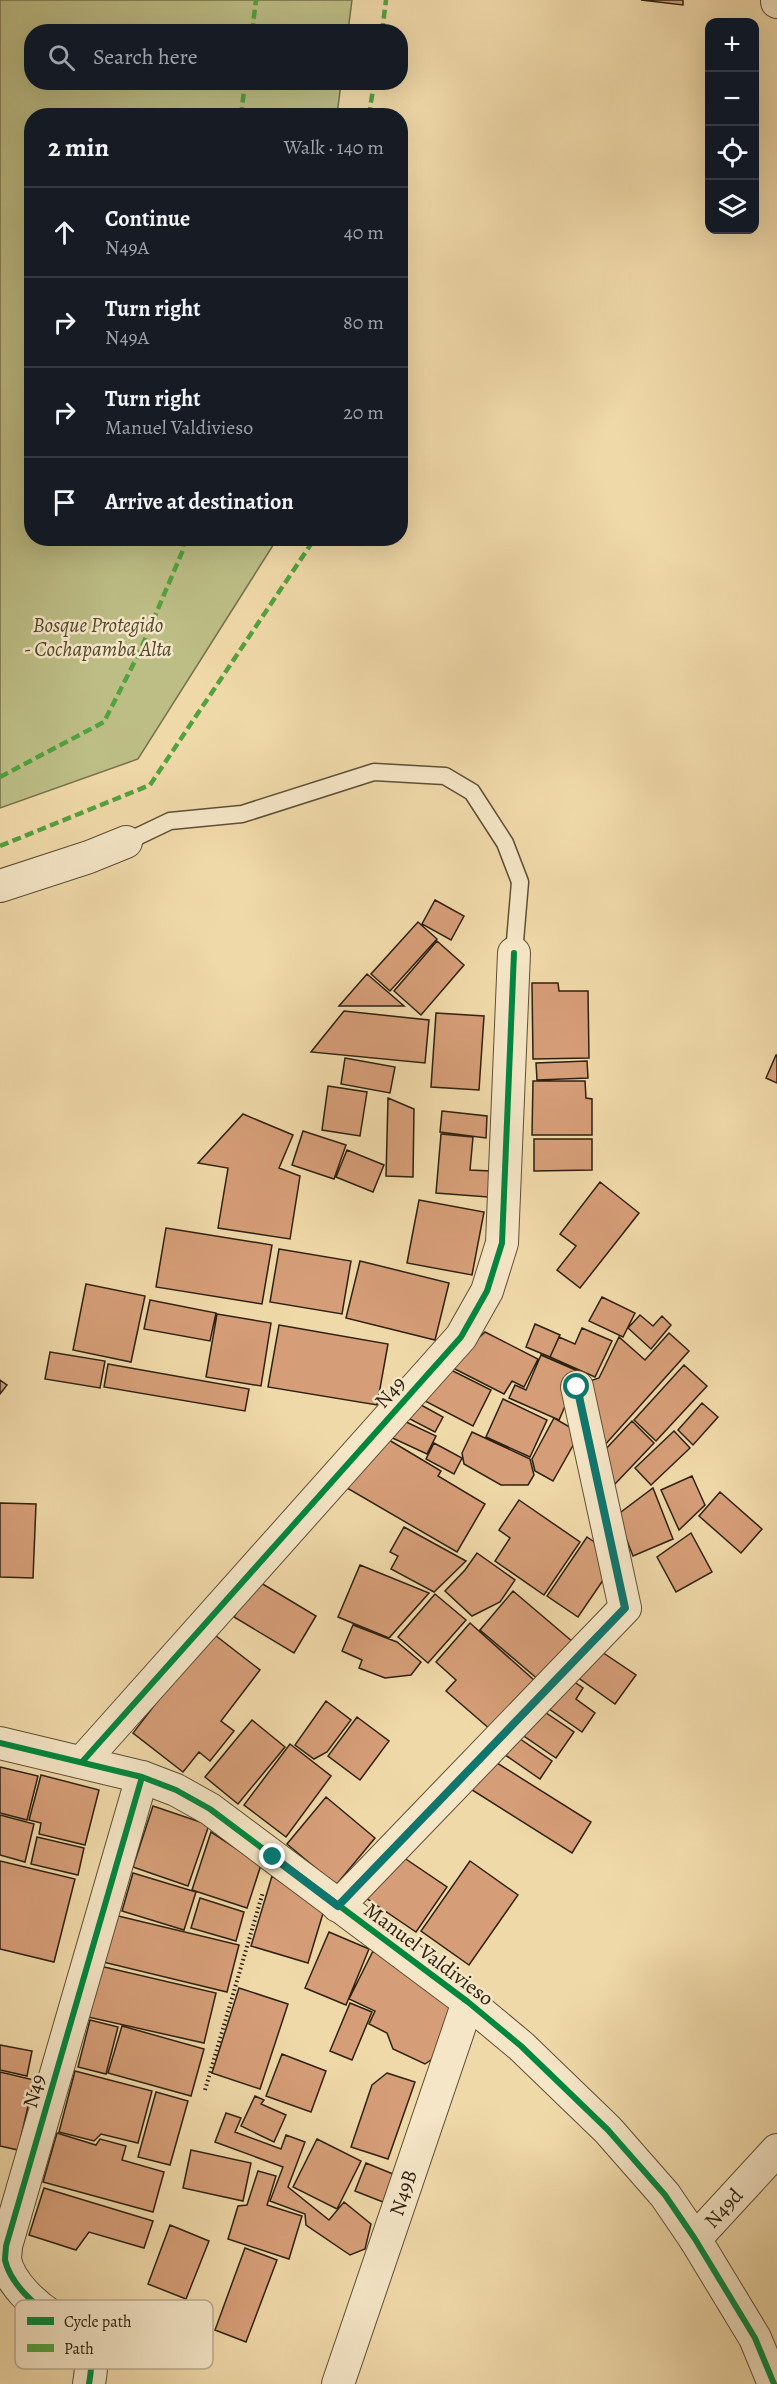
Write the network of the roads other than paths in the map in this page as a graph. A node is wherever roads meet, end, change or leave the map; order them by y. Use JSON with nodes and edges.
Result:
{"nodes":[{"id":1,"x":126,"y":842,"type":"joint"},
{"id":2,"x":0,"y":886,"type":"edge"},
{"id":3,"x":514,"y":953,"type":"joint"},
{"id":4,"x":577,"y":1387,"type":"dead end"},
{"id":5,"x":0,"y":1743,"type":"edge"},
{"id":6,"x":81,"y":1762,"type":"junction"},
{"id":7,"x":142,"y":1778,"type":"junction"},
{"id":8,"x":338,"y":1906,"type":"junction"},
{"id":9,"x":468,"y":2002,"type":"junction"},
{"id":10,"x":777,"y":2150,"type":"edge"},
{"id":11,"x":695,"y":2239,"type":"junction"},
{"id":12,"x":32,"y":2300,"type":"edge"},
{"id":13,"x":90,"y":2369,"type":"edge"},
{"id":14,"x":89,"y":2384,"type":"edge"},
{"id":15,"x":338,"y":2384,"type":"edge"},
{"id":16,"x":774,"y":2384,"type":"edge"}],
"edges":[{"from":1,"to":2,"type":"street"},
{"from":1,"to":3,"type":"lane"},
{"from":3,"to":6,"type":"street","name":"N49"},
{"from":4,"to":8,"type":"street"},
{"from":5,"to":6,"type":"street","name":"Manuel Valdivieso"},
{"from":6,"to":7,"type":"street","name":"Manuel Valdivieso"},
{"from":7,"to":8,"type":"street","name":"Manuel Valdivieso"},
{"from":7,"to":12,"type":"street","name":"N49"},
{"from":8,"to":9,"type":"street","name":"Manuel Valdivieso"},
{"from":9,"to":11,"type":"street","name":"Manuel Valdivieso"},
{"from":9,"to":15,"type":"street","name":"N49B"},
{"from":10,"to":11,"type":"street","name":"N49d"},
{"from":11,"to":16,"type":"street","name":"Manuel Valdivieso"},
{"from":13,"to":14,"type":"street","name":"N49"}]}
